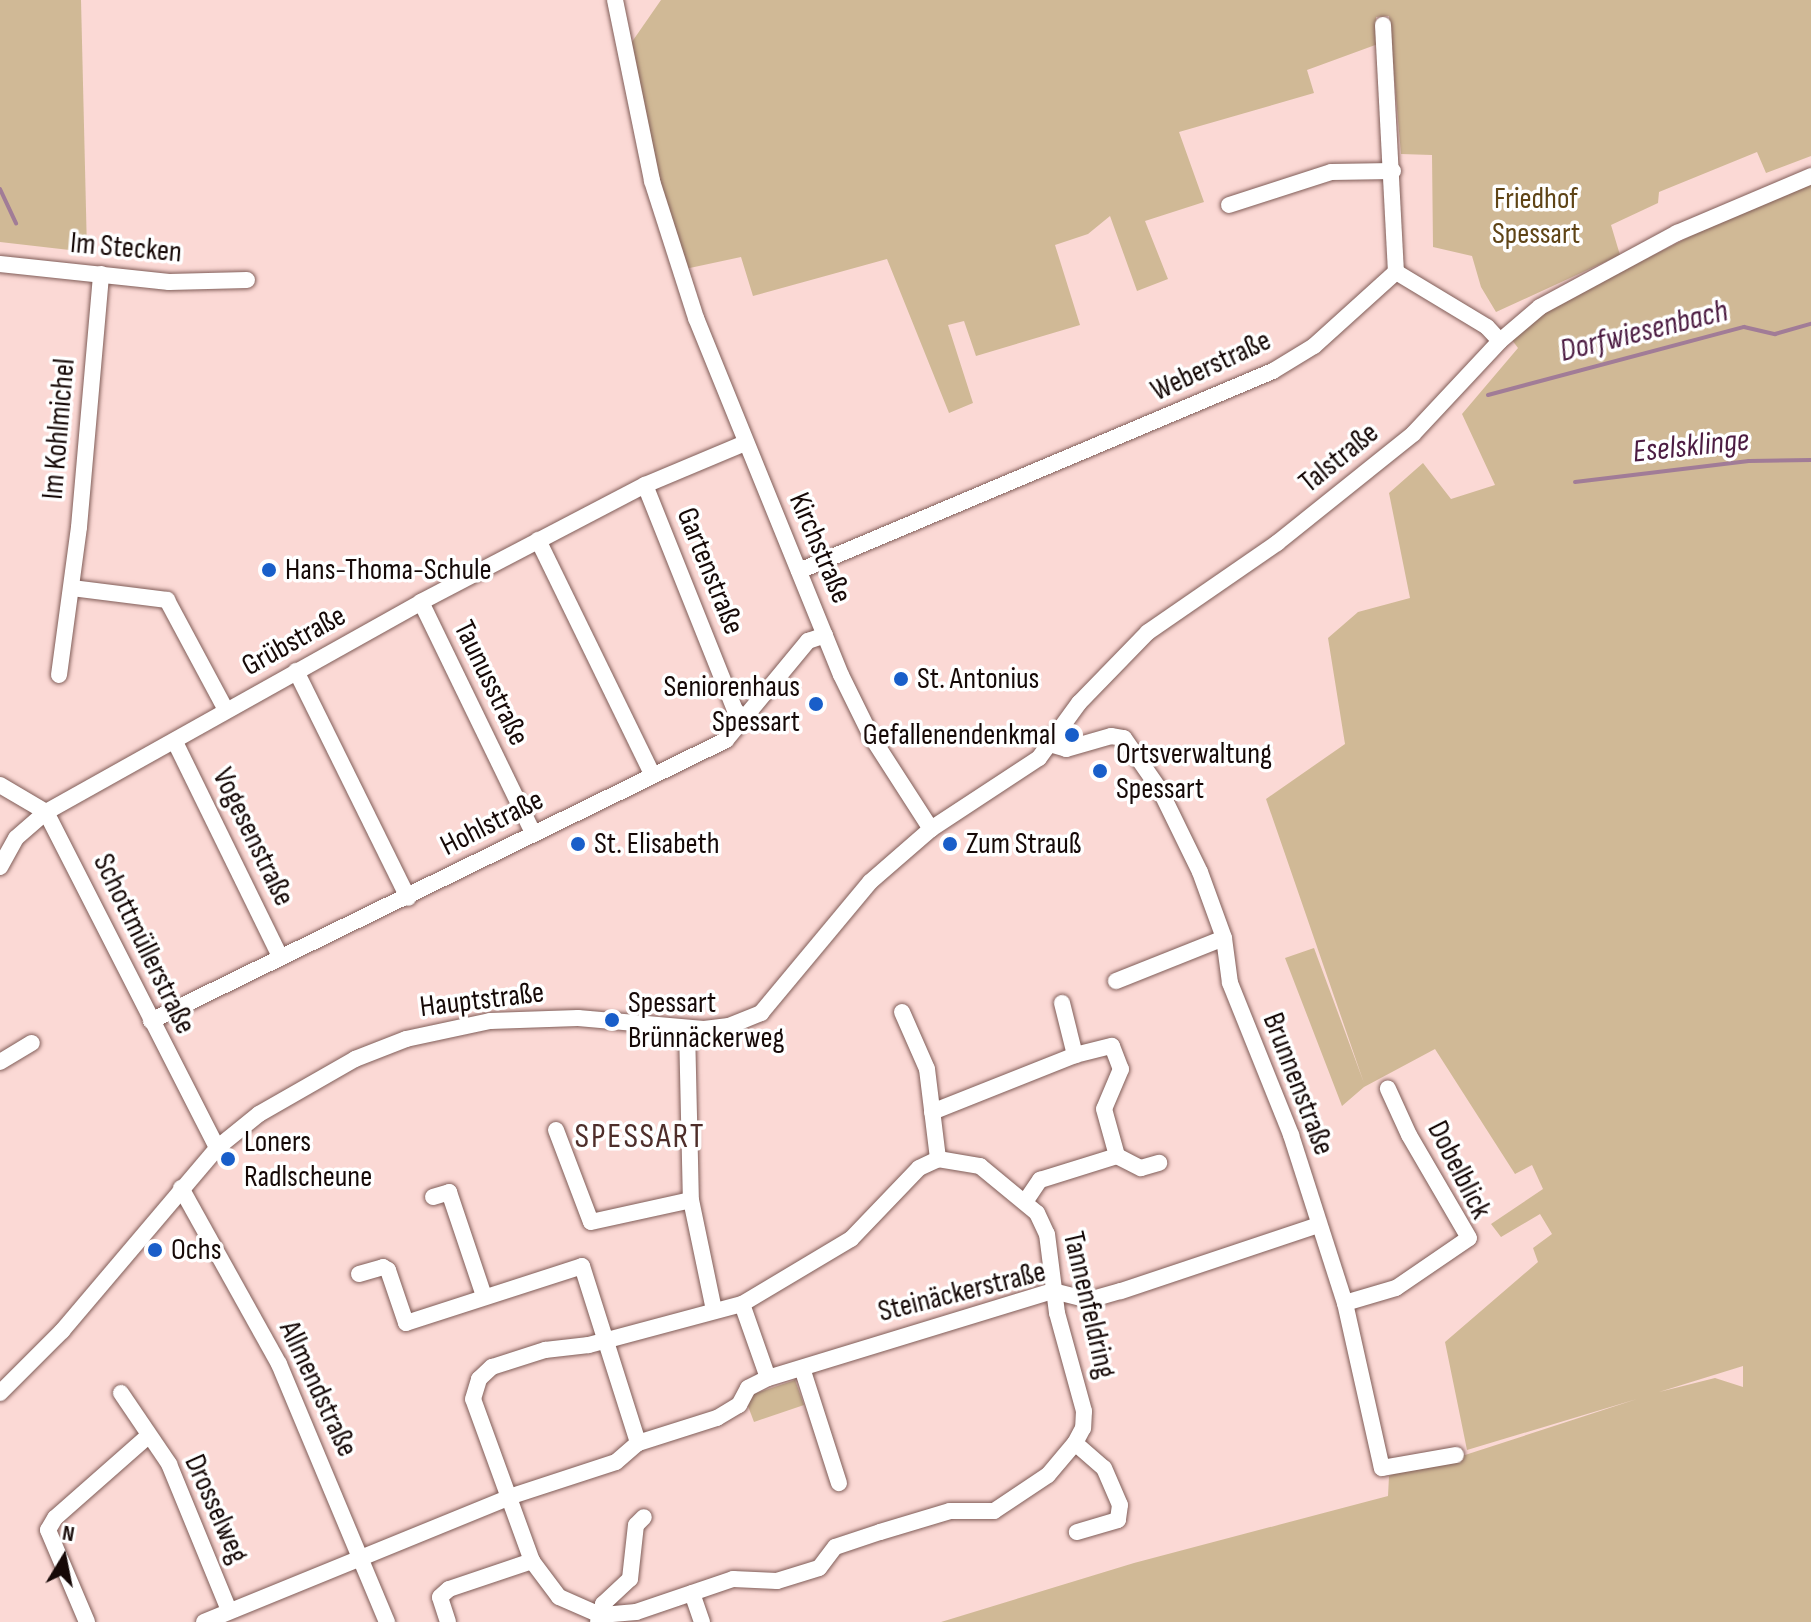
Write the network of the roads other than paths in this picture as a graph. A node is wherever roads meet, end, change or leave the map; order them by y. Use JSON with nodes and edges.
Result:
{"nodes":[{"id":1,"x":615,"y":0,"type":"edge"},
{"id":2,"x":1383,"y":25,"type":"dead end"},
{"id":3,"x":1393,"y":171,"type":"junction"},
{"id":4,"x":1811,"y":176,"type":"edge"},
{"id":5,"x":1229,"y":205,"type":"dead end"},
{"id":6,"x":0,"y":264,"type":"edge"},
{"id":7,"x":1396,"y":272,"type":"junction"},
{"id":8,"x":101,"y":274,"type":"junction"},
{"id":9,"x":247,"y":280,"type":"dead end"},
{"id":10,"x":1500,"y":341,"type":"junction"},
{"id":11,"x":745,"y":443,"type":"junction"},
{"id":12,"x":645,"y":485,"type":"junction"},
{"id":13,"x":538,"y":540,"type":"junction"},
{"id":14,"x":799,"y":571,"type":"junction"},
{"id":15,"x":72,"y":588,"type":"junction"},
{"id":16,"x":421,"y":602,"type":"junction"},
{"id":17,"x":825,"y":635,"type":"junction"},
{"id":18,"x":296,"y":671,"type":"junction"},
{"id":19,"x":59,"y":675,"type":"dead end"},
{"id":20,"x":226,"y":710,"type":"junction"},
{"id":21,"x":745,"y":720,"type":"junction"},
{"id":22,"x":175,"y":742,"type":"junction"},
{"id":23,"x":1050,"y":744,"type":"junction"},
{"id":24,"x":652,"y":774,"type":"junction"},
{"id":25,"x":0,"y":785,"type":"edge"},
{"id":26,"x":46,"y":812,"type":"junction"},
{"id":27,"x":931,"y":829,"type":"junction"},
{"id":28,"x":533,"y":833,"type":"junction"},
{"id":29,"x":0,"y":867,"type":"edge"},
{"id":30,"x":408,"y":898,"type":"junction"},
{"id":31,"x":1224,"y":938,"type":"junction"},
{"id":32,"x":280,"y":956,"type":"junction"},
{"id":33,"x":1116,"y":981,"type":"dead end"},
{"id":34,"x":1062,"y":1003,"type":"dead end"},
{"id":35,"x":902,"y":1012,"type":"dead end"},
{"id":36,"x":151,"y":1021,"type":"junction"},
{"id":37,"x":687,"y":1028,"type":"junction"},
{"id":38,"x":32,"y":1043,"type":"dead end"},
{"id":39,"x":1075,"y":1055,"type":"junction"},
{"id":40,"x":0,"y":1062,"type":"edge"},
{"id":41,"x":1388,"y":1089,"type":"dead end"},
{"id":42,"x":932,"y":1112,"type":"junction"},
{"id":43,"x":556,"y":1130,"type":"dead end"},
{"id":44,"x":217,"y":1148,"type":"junction"},
{"id":45,"x":1117,"y":1156,"type":"junction"},
{"id":46,"x":938,"y":1159,"type":"junction"},
{"id":47,"x":1159,"y":1163,"type":"dead end"},
{"id":48,"x":181,"y":1188,"type":"junction"},
{"id":49,"x":433,"y":1197,"type":"dead end"},
{"id":50,"x":691,"y":1200,"type":"junction"},
{"id":51,"x":1025,"y":1202,"type":"junction"},
{"id":52,"x":1318,"y":1225,"type":"junction"},
{"id":53,"x":359,"y":1274,"type":"dead end"},
{"id":54,"x":1053,"y":1291,"type":"junction"},
{"id":55,"x":484,"y":1296,"type":"junction"},
{"id":56,"x":1345,"y":1303,"type":"junction"},
{"id":57,"x":742,"y":1304,"type":"junction"},
{"id":58,"x":714,"y":1310,"type":"junction"},
{"id":59,"x":606,"y":1341,"type":"junction"},
{"id":60,"x":802,"y":1368,"type":"junction"},
{"id":61,"x":768,"y":1378,"type":"junction"},
{"id":62,"x":0,"y":1393,"type":"edge"},
{"id":63,"x":121,"y":1393,"type":"dead end"},
{"id":64,"x":147,"y":1437,"type":"junction"},
{"id":65,"x":638,"y":1443,"type":"junction"},
{"id":66,"x":1075,"y":1443,"type":"junction"},
{"id":67,"x":1456,"y":1455,"type":"dead end"},
{"id":68,"x":839,"y":1483,"type":"dead end"},
{"id":69,"x":512,"y":1496,"type":"junction"},
{"id":70,"x":644,"y":1517,"type":"dead end"},
{"id":71,"x":1077,"y":1532,"type":"dead end"},
{"id":72,"x":362,"y":1555,"type":"junction"},
{"id":73,"x":532,"y":1561,"type":"junction"},
{"id":74,"x":692,"y":1593,"type":"junction"},
{"id":75,"x":229,"y":1610,"type":"junction"},
{"id":76,"x":599,"y":1618,"type":"edge"},
{"id":77,"x":87,"y":1622,"type":"edge"},
{"id":78,"x":204,"y":1622,"type":"edge"},
{"id":79,"x":387,"y":1622,"type":"edge"},
{"id":80,"x":448,"y":1622,"type":"edge"},
{"id":81,"x":702,"y":1622,"type":"edge"}],
"edges":[{"from":1,"to":11,"type":"street","name":"Kirchstraße"},
{"from":2,"to":3,"type":"street"},
{"from":3,"to":5,"type":"street"},
{"from":3,"to":7,"type":"street"},
{"from":4,"to":10,"type":"street","name":"Talstraße"},
{"from":6,"to":8,"type":"street","name":"Im Stecken"},
{"from":7,"to":10,"type":"street"},
{"from":7,"to":14,"type":"street","name":"Weberstraße"},
{"from":8,"to":9,"type":"street","name":"Im Stecken"},
{"from":8,"to":15,"type":"street","name":"Im Kohlmichel"},
{"from":10,"to":23,"type":"street","name":"Talstraße"},
{"from":11,"to":12,"type":"street","name":"Grübstraße"},
{"from":11,"to":14,"type":"street","name":"Kirchstraße"},
{"from":12,"to":13,"type":"street","name":"Grübstraße"},
{"from":12,"to":21,"type":"street","name":"Gartenstraße"},
{"from":13,"to":16,"type":"street","name":"Grübstraße"},
{"from":13,"to":24,"type":"street"},
{"from":14,"to":17,"type":"street","name":"Kirchstraße"},
{"from":15,"to":19,"type":"street","name":"Im Kohlmichel"},
{"from":15,"to":20,"type":"street"},
{"from":16,"to":18,"type":"street","name":"Grübstraße"},
{"from":16,"to":28,"type":"street","name":"Taunusstraße"},
{"from":17,"to":21,"type":"street","name":"Hohlstraße"},
{"from":17,"to":27,"type":"street","name":"Kirchstraße"},
{"from":18,"to":20,"type":"street","name":"Grübstraße"},
{"from":18,"to":30,"type":"street"},
{"from":20,"to":22,"type":"street","name":"Grübstraße"},
{"from":21,"to":24,"type":"street","name":"Hohlstraße"},
{"from":22,"to":26,"type":"street","name":"Grübstraße"},
{"from":22,"to":32,"type":"street","name":"Vogesenstraße"},
{"from":23,"to":27,"type":"street","name":"Talstraße"},
{"from":23,"to":31,"type":"street","name":"Brunnenstraße"},
{"from":24,"to":28,"type":"street","name":"Hohlstraße"},
{"from":25,"to":26,"type":"street"},
{"from":26,"to":29,"type":"street","name":"Grübstraße"},
{"from":26,"to":36,"type":"street","name":"Schottmüllerstraße"},
{"from":27,"to":37,"type":"street","name":"Hauptstraße"},
{"from":28,"to":30,"type":"street","name":"Hohlstraße"},
{"from":30,"to":32,"type":"street","name":"Hohlstraße"},
{"from":31,"to":33,"type":"street"},
{"from":31,"to":52,"type":"street","name":"Brunnenstraße"},
{"from":32,"to":36,"type":"street","name":"Hohlstraße"},
{"from":34,"to":39,"type":"street"},
{"from":35,"to":42,"type":"street"},
{"from":36,"to":44,"type":"street","name":"Schottmüllerstraße"},
{"from":37,"to":44,"type":"street","name":"Hauptstraße"},
{"from":37,"to":50,"type":"street"},
{"from":38,"to":40,"type":"street"},
{"from":39,"to":42,"type":"street"},
{"from":39,"to":45,"type":"street"},
{"from":41,"to":56,"type":"street","name":"Dobelblick"},
{"from":42,"to":46,"type":"street"},
{"from":43,"to":50,"type":"street"},
{"from":44,"to":48,"type":"street","name":"Hauptstraße"},
{"from":45,"to":47,"type":"street"},
{"from":45,"to":51,"type":"street"},
{"from":46,"to":51,"type":"street","name":"Tannenfeldring"},
{"from":46,"to":57,"type":"street"},
{"from":48,"to":62,"type":"street","name":"Hauptstraße"},
{"from":48,"to":72,"type":"street","name":"Allmendstraße"},
{"from":49,"to":55,"type":"street"},
{"from":50,"to":58,"type":"street"},
{"from":51,"to":54,"type":"street","name":"Tannenfeldring"},
{"from":52,"to":54,"type":"street","name":"Steinäckerstraße"},
{"from":52,"to":56,"type":"street","name":"Brunnenstraße"},
{"from":53,"to":55,"type":"street"},
{"from":54,"to":60,"type":"street","name":"Steinäckerstraße"},
{"from":54,"to":66,"type":"street","name":"Tannenfeldring"},
{"from":55,"to":59,"type":"street"},
{"from":56,"to":67,"type":"street","name":"Brunnenstraße"},
{"from":57,"to":58,"type":"street"},
{"from":57,"to":61,"type":"street"},
{"from":58,"to":59,"type":"street"},
{"from":59,"to":65,"type":"street"},
{"from":59,"to":69,"type":"street"},
{"from":60,"to":61,"type":"street","name":"Steinäckerstraße"},
{"from":60,"to":68,"type":"street"},
{"from":61,"to":65,"type":"street","name":"Steinäckerstraße"},
{"from":63,"to":64,"type":"street","name":"Drosselweg"},
{"from":64,"to":75,"type":"street","name":"Drosselweg"},
{"from":64,"to":77,"type":"street"},
{"from":65,"to":69,"type":"street","name":"Steinäckerstraße"},
{"from":66,"to":71,"type":"street"},
{"from":66,"to":74,"type":"street"},
{"from":69,"to":72,"type":"street","name":"Steinäckerstraße"},
{"from":69,"to":73,"type":"street"},
{"from":70,"to":76,"type":"street"},
{"from":72,"to":75,"type":"street","name":"Steinäckerstraße"},
{"from":72,"to":79,"type":"street","name":"Allmendstraße"},
{"from":73,"to":76,"type":"street"},
{"from":73,"to":80,"type":"street"},
{"from":74,"to":76,"type":"street"},
{"from":74,"to":81,"type":"street"},
{"from":75,"to":78,"type":"street","name":"Steinäckerstraße"}]}
